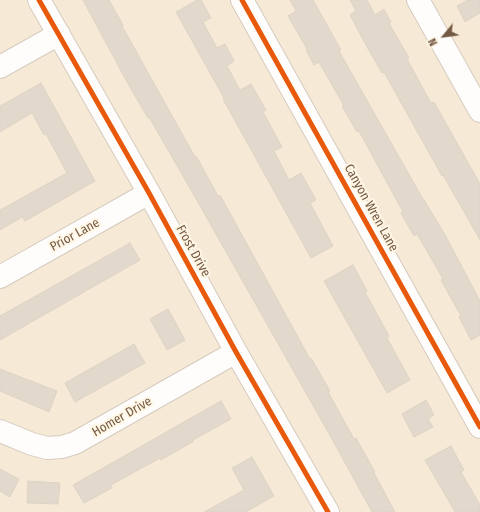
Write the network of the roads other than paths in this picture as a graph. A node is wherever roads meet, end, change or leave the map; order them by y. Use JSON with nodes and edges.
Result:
{"nodes":[{"id":1,"x":39,"y":0,"type":"edge"},
{"id":2,"x":242,"y":0,"type":"edge"},
{"id":3,"x":418,"y":0,"type":"edge"},
{"id":4,"x":59,"y":34,"type":"junction"},
{"id":5,"x":0,"y":67,"type":"edge"},
{"id":6,"x":480,"y":111,"type":"edge"},
{"id":7,"x":149,"y":193,"type":"junction"},
{"id":8,"x":0,"y":277,"type":"edge"},
{"id":9,"x":236,"y":352,"type":"junction"},
{"id":10,"x":480,"y":427,"type":"edge"},
{"id":11,"x":0,"y":431,"type":"edge"},
{"id":12,"x":325,"y":511,"type":"edge"}],
"edges":[{"from":1,"to":4,"type":"street","name":"Frost Drive"},
{"from":2,"to":10,"type":"street","name":"Canyon Wren Lane"},
{"from":3,"to":6,"type":"street"},
{"from":4,"to":5,"type":"street"},
{"from":4,"to":7,"type":"street","name":"Frost Drive"},
{"from":7,"to":8,"type":"street","name":"Prior Lane"},
{"from":7,"to":9,"type":"street","name":"Frost Drive"},
{"from":9,"to":11,"type":"street","name":"Homer Drive"},
{"from":9,"to":12,"type":"street","name":"Frost Drive"}]}
